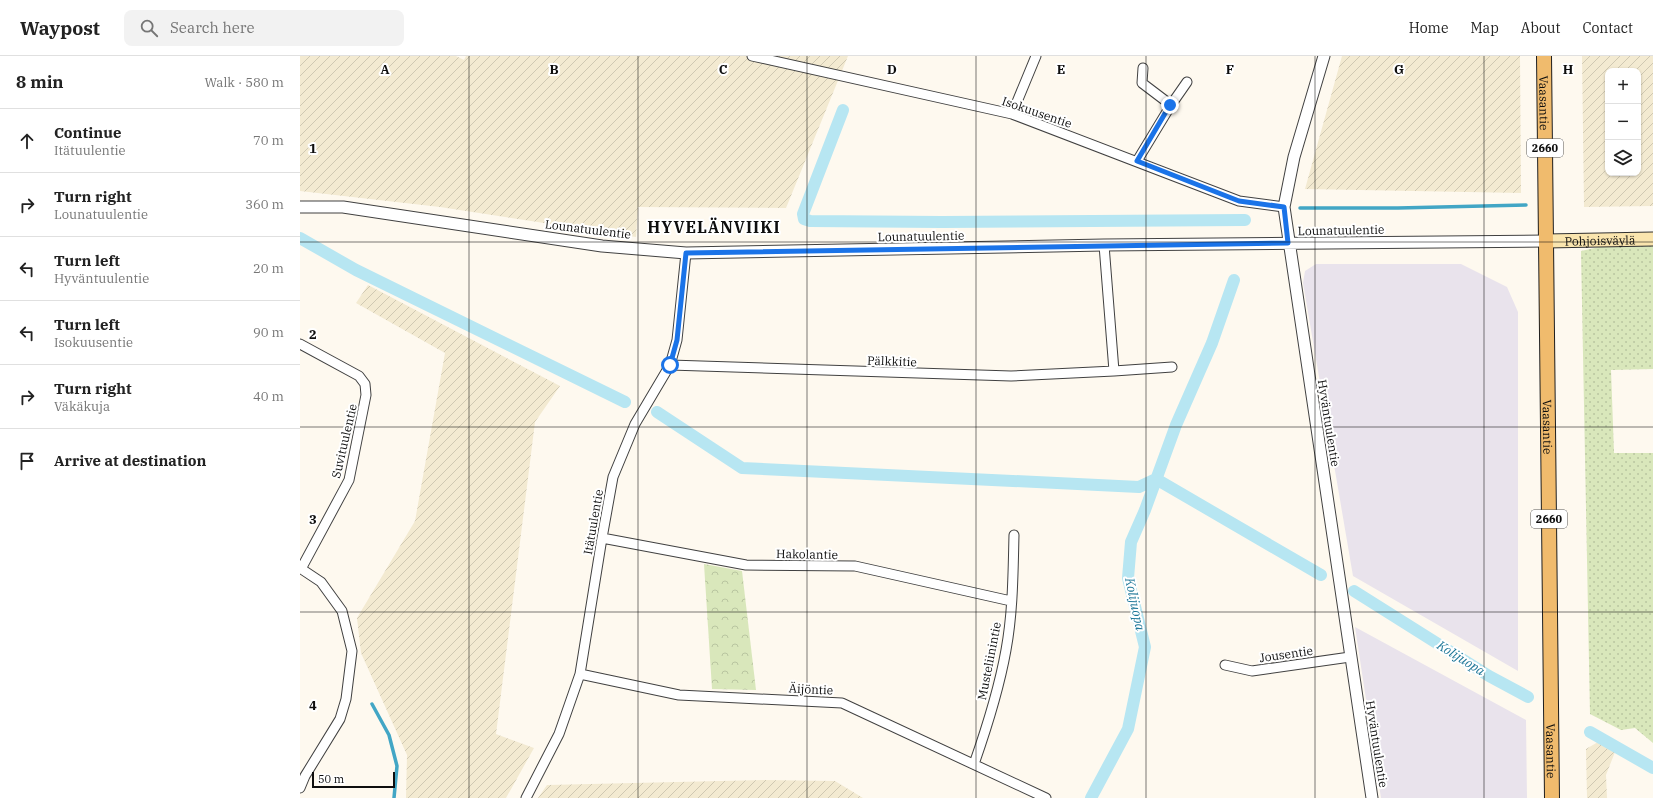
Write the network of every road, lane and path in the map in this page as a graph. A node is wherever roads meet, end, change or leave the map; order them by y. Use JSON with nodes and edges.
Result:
{"nodes":[{"id":1,"x":752,"y":56,"type":"edge"},
{"id":2,"x":1036,"y":56,"type":"edge"},
{"id":3,"x":1544,"y":56,"type":"edge"},
{"id":4,"x":1321,"y":58,"type":"edge"},
{"id":5,"x":1143,"y":68,"type":"dead end"},
{"id":6,"x":1187,"y":82,"type":"dead end"},
{"id":7,"x":1170,"y":105,"type":"junction"},
{"id":8,"x":1012,"y":114,"type":"junction"},
{"id":9,"x":1137,"y":161,"type":"junction"},
{"id":10,"x":300,"y":207,"type":"edge"},
{"id":11,"x":1284,"y":207,"type":"junction"},
{"id":12,"x":1653,"y":240,"type":"edge"},
{"id":13,"x":1546,"y":241,"type":"junction"},
{"id":14,"x":1288,"y":243,"type":"junction"},
{"id":15,"x":1104,"y":245,"type":"junction"},
{"id":16,"x":686,"y":253,"type":"junction"},
{"id":17,"x":300,"y":344,"type":"edge"},
{"id":18,"x":670,"y":365,"type":"junction"},
{"id":19,"x":1172,"y":367,"type":"dead end"},
{"id":20,"x":1114,"y":371,"type":"junction"},
{"id":21,"x":1014,"y":535,"type":"dead end"},
{"id":22,"x":602,"y":538,"type":"junction"},
{"id":23,"x":301,"y":568,"type":"edge"},
{"id":24,"x":1012,"y":601,"type":"junction"},
{"id":25,"x":1350,"y":657,"type":"junction"},
{"id":26,"x":1225,"y":665,"type":"dead end"},
{"id":27,"x":580,"y":674,"type":"junction"},
{"id":28,"x":974,"y":764,"type":"junction"},
{"id":29,"x":300,"y":788,"type":"edge"},
{"id":30,"x":526,"y":798,"type":"edge"},
{"id":31,"x":1046,"y":798,"type":"edge"},
{"id":32,"x":1372,"y":798,"type":"edge"},
{"id":33,"x":1552,"y":798,"type":"edge"}],
"edges":[{"from":1,"to":8,"type":"street","name":"Isokuusentie"},
{"from":2,"to":8,"type":"street"},
{"from":3,"to":13,"type":"main road","name":"Vaasantie","number":"2660"},
{"from":4,"to":11,"type":"street","name":"Hyväntuulentie"},
{"from":5,"to":7,"type":"street"},
{"from":6,"to":7,"type":"street"},
{"from":7,"to":9,"type":"street"},
{"from":8,"to":9,"type":"street","name":"Isokuusentie"},
{"from":9,"to":11,"type":"street","name":"Isokuusentie"},
{"from":10,"to":16,"type":"street","name":"Lounatuulentie"},
{"from":11,"to":14,"type":"street","name":"Hyväntuulentie"},
{"from":12,"to":13,"type":"main road","name":"Pohjoisväylä"},
{"from":13,"to":14,"type":"street","name":"Lounatuulentie"},
{"from":13,"to":33,"type":"main road","name":"Vaasantie","number":"2660"},
{"from":14,"to":15,"type":"street","name":"Lounatuulentie"},
{"from":14,"to":25,"type":"street","name":"Hyväntuulentie"},
{"from":15,"to":16,"type":"street","name":"Lounatuulentie"},
{"from":15,"to":20,"type":"street"},
{"from":16,"to":18,"type":"street","name":"Itätuulentie"},
{"from":17,"to":23,"type":"street","name":"Suvituulentie"},
{"from":18,"to":20,"type":"street","name":"Pälkkitie"},
{"from":18,"to":22,"type":"street","name":"Itätuulentie"},
{"from":19,"to":20,"type":"street","name":"Pälkkitie"},
{"from":21,"to":24,"type":"street","name":"Musteliinintie"},
{"from":22,"to":24,"type":"street","name":"Hakolantie"},
{"from":22,"to":27,"type":"street","name":"Itätuulentie"},
{"from":23,"to":29,"type":"street"},
{"from":24,"to":28,"type":"street","name":"Musteliinintie"},
{"from":25,"to":26,"type":"street","name":"Jousentie"},
{"from":25,"to":32,"type":"street","name":"Hyväntuulentie"},
{"from":27,"to":28,"type":"street","name":"Äijöntie"},
{"from":27,"to":30,"type":"street","name":"Itätuulentie"},
{"from":28,"to":31,"type":"street","name":"Äijöntie"}]}
